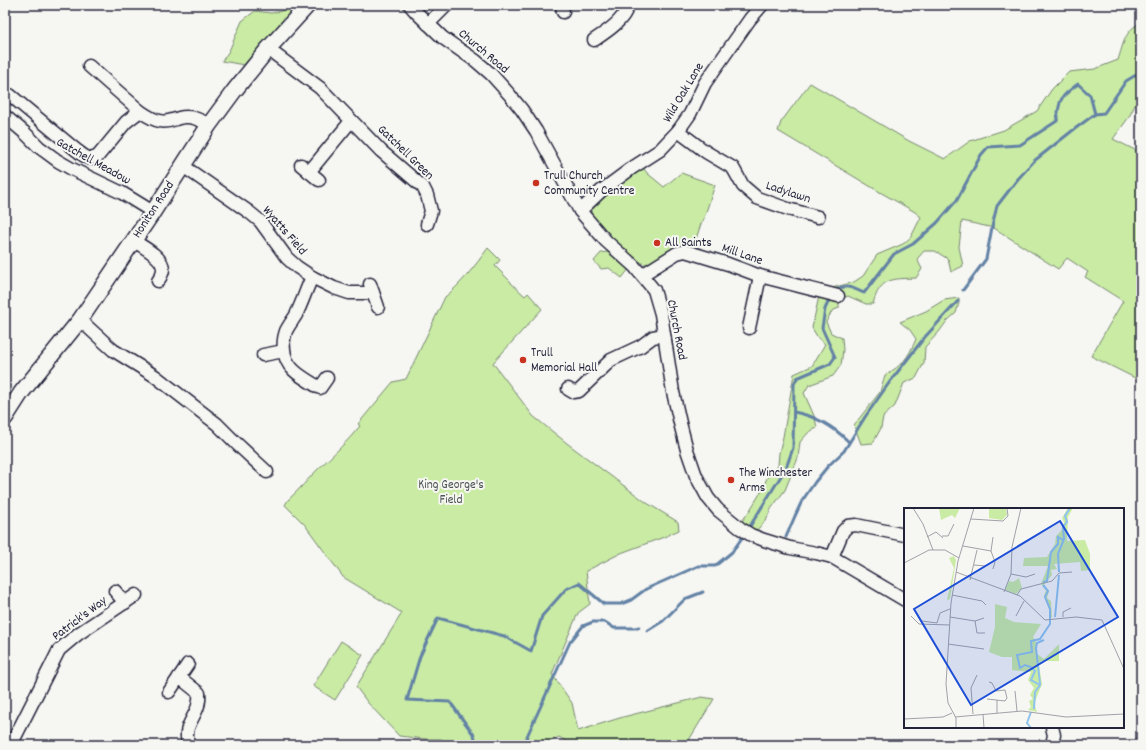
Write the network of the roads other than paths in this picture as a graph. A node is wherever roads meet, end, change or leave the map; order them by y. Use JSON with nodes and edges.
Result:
{"nodes":[{"id":1,"x":308,"y":5,"type":"edge"},
{"id":2,"x":410,"y":5,"type":"edge"},
{"id":3,"x":447,"y":5,"type":"edge"},
{"id":4,"x":628,"y":5,"type":"edge"},
{"id":5,"x":762,"y":5,"type":"edge"},
{"id":6,"x":428,"y":24,"type":"junction"},
{"id":7,"x":594,"y":40,"type":"dead end"},
{"id":8,"x":268,"y":49,"type":"junction"},
{"id":9,"x":89,"y":66,"type":"dead end"},
{"id":10,"x":10,"y":95,"type":"dead end"},
{"id":11,"x":140,"y":111,"type":"junction"},
{"id":12,"x":5,"y":116,"type":"edge"},
{"id":13,"x":351,"y":121,"type":"junction"},
{"id":14,"x":209,"y":126,"type":"junction"},
{"id":15,"x":678,"y":131,"type":"junction"},
{"id":16,"x":182,"y":166,"type":"junction"},
{"id":17,"x":310,"y":172,"type":"dead end"},
{"id":18,"x":580,"y":211,"type":"junction"},
{"id":19,"x":153,"y":212,"type":"junction"},
{"id":20,"x":818,"y":217,"type":"dead end"},
{"id":21,"x":427,"y":224,"type":"dead end"},
{"id":22,"x":134,"y":241,"type":"junction"},
{"id":23,"x":642,"y":275,"type":"junction"},
{"id":24,"x":760,"y":276,"type":"junction"},
{"id":25,"x":312,"y":277,"type":"junction"},
{"id":26,"x":163,"y":278,"type":"dead end"},
{"id":27,"x":838,"y":296,"type":"dead end"},
{"id":28,"x":378,"y":307,"type":"dead end"},
{"id":29,"x":80,"y":320,"type":"junction"},
{"id":30,"x":749,"y":328,"type":"dead end"},
{"id":31,"x":664,"y":335,"type":"junction"},
{"id":32,"x":284,"y":351,"type":"junction"},
{"id":33,"x":263,"y":354,"type":"dead end"},
{"id":34,"x":321,"y":387,"type":"dead end"},
{"id":35,"x":568,"y":390,"type":"dead end"},
{"id":36,"x":5,"y":418,"type":"edge"},
{"id":37,"x":267,"y":472,"type":"dead end"},
{"id":38,"x":898,"y":537,"type":"edge"},
{"id":39,"x":832,"y":557,"type":"junction"},
{"id":40,"x":115,"y":591,"type":"dead end"},
{"id":41,"x":136,"y":595,"type":"dead end"},
{"id":42,"x":904,"y":599,"type":"edge"},
{"id":43,"x":125,"y":603,"type":"junction"},
{"id":44,"x":188,"y":664,"type":"dead end"},
{"id":45,"x":179,"y":677,"type":"junction"},
{"id":46,"x":169,"y":692,"type":"dead end"},
{"id":47,"x":1052,"y":728,"type":"edge"},
{"id":48,"x":11,"y":745,"type":"edge"},
{"id":49,"x":188,"y":745,"type":"edge"},
{"id":50,"x":1052,"y":745,"type":"edge"}],
"edges":[{"from":1,"to":8,"type":"street","name":"Honiton Road"},
{"from":2,"to":6,"type":"street","name":"Church Road"},
{"from":3,"to":6,"type":"street"},
{"from":4,"to":7,"type":"street"},
{"from":5,"to":15,"type":"street","name":"Wild Oak Lane"},
{"from":6,"to":18,"type":"street","name":"Church Road"},
{"from":8,"to":13,"type":"street","name":"Gatchell Green"},
{"from":8,"to":14,"type":"street","name":"Honiton Road"},
{"from":9,"to":11,"type":"street"},
{"from":10,"to":11,"type":"street"},
{"from":11,"to":14,"type":"street"},
{"from":12,"to":19,"type":"street","name":"Gatchell Meadow"},
{"from":13,"to":17,"type":"street"},
{"from":13,"to":21,"type":"street","name":"Gatchell Green"},
{"from":14,"to":16,"type":"street","name":"Honiton Road"},
{"from":15,"to":18,"type":"street","name":"Wild Oak Lane"},
{"from":15,"to":20,"type":"street","name":"Ladylawn"},
{"from":16,"to":19,"type":"street","name":"Honiton Road"},
{"from":16,"to":25,"type":"street","name":"Wyatts Field"},
{"from":18,"to":23,"type":"street","name":"Church Road"},
{"from":19,"to":22,"type":"street","name":"Honiton Road"},
{"from":22,"to":26,"type":"street"},
{"from":22,"to":29,"type":"street","name":"Honiton Road"},
{"from":23,"to":24,"type":"street","name":"Mill Lane"},
{"from":23,"to":31,"type":"street","name":"Church Road"},
{"from":24,"to":27,"type":"street","name":"Mill Lane"},
{"from":24,"to":30,"type":"street"},
{"from":25,"to":28,"type":"street","name":"Wyatts Field"},
{"from":25,"to":32,"type":"street"},
{"from":29,"to":36,"type":"street","name":"Honiton Road"},
{"from":29,"to":37,"type":"street"},
{"from":31,"to":35,"type":"street"},
{"from":31,"to":39,"type":"street","name":"Church Road"},
{"from":32,"to":33,"type":"street"},
{"from":32,"to":34,"type":"street"},
{"from":38,"to":39,"type":"street"},
{"from":39,"to":42,"type":"street","name":"Church Road"},
{"from":40,"to":43,"type":"street","name":"Patrick's Way"},
{"from":41,"to":43,"type":"street","name":"Patrick's Way"},
{"from":43,"to":48,"type":"street","name":"Patrick's Way"},
{"from":44,"to":45,"type":"street"},
{"from":45,"to":46,"type":"street"},
{"from":45,"to":49,"type":"street"},
{"from":47,"to":50,"type":"street"}]}
